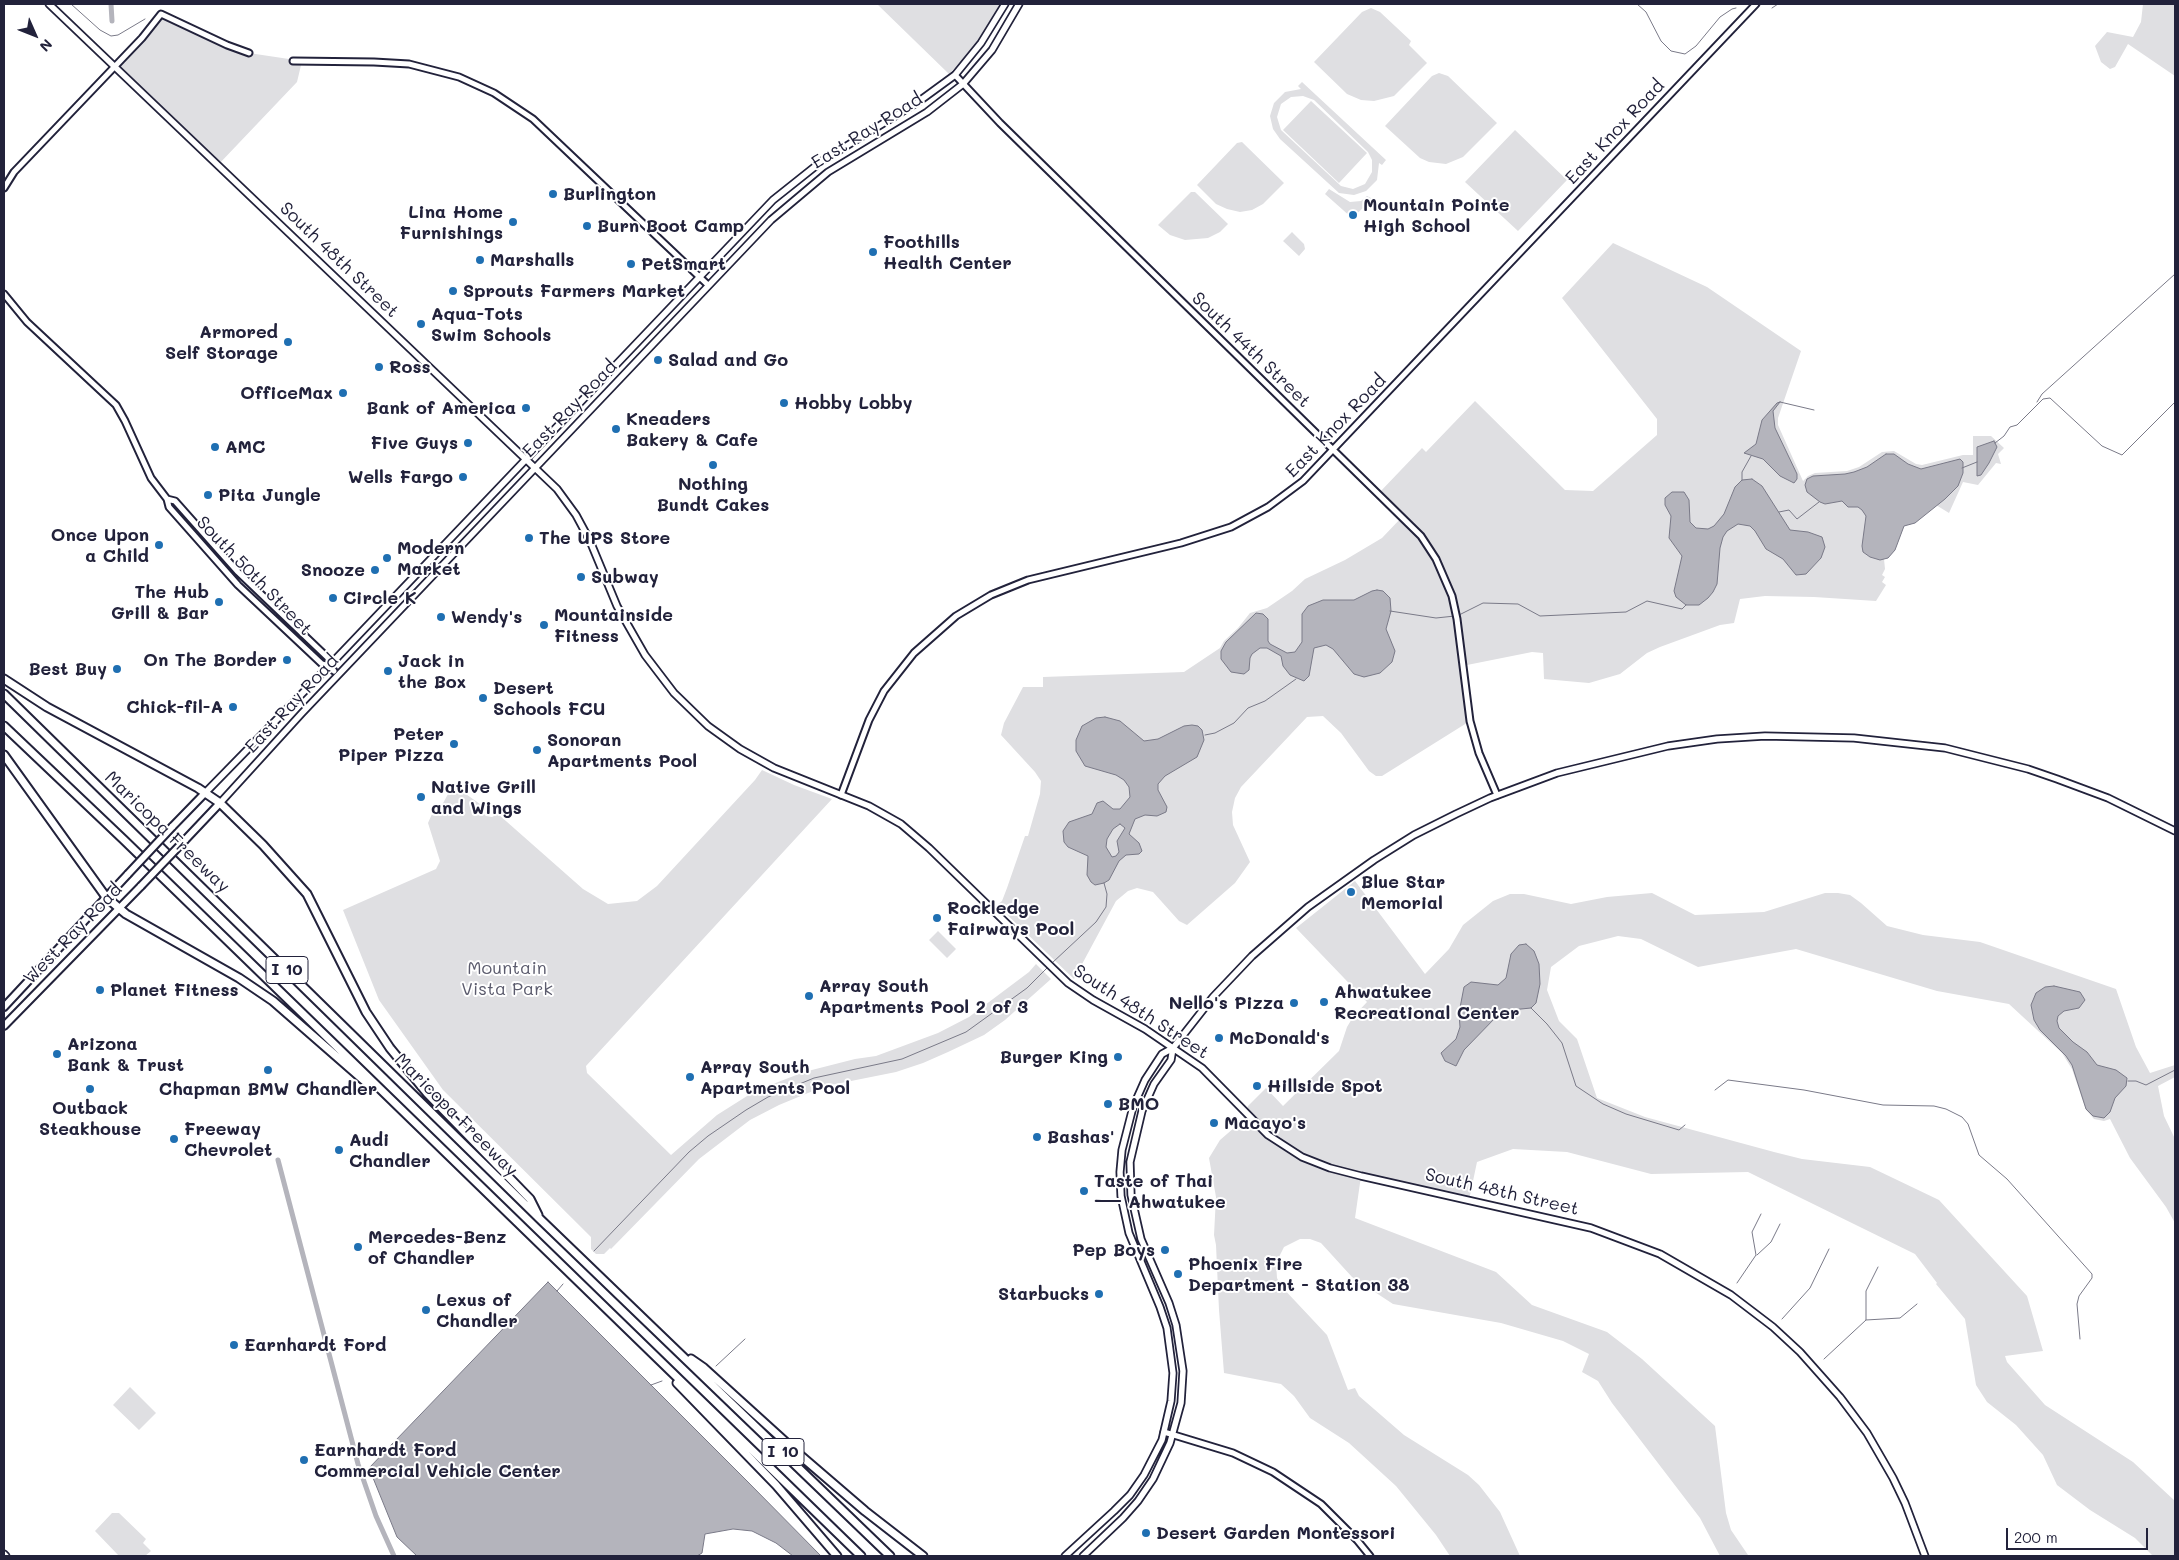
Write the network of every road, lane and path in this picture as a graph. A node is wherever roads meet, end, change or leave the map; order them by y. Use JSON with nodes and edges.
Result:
{"nodes":[{"id":1,"x":49,"y":4,"type":"edge"},
{"id":2,"x":1005,"y":4,"type":"edge"},
{"id":3,"x":1020,"y":4,"type":"edge"},
{"id":4,"x":1756,"y":4,"type":"edge"},
{"id":5,"x":249,"y":52,"type":"dead end"},
{"id":6,"x":293,"y":60,"type":"dead end"},
{"id":7,"x":115,"y":66,"type":"junction"},
{"id":8,"x":955,"y":75,"type":"junction"},
{"id":9,"x":963,"y":84,"type":"junction"},
{"id":10,"x":4,"y":188,"type":"edge"},
{"id":11,"x":699,"y":277,"type":"junction"},
{"id":12,"x":708,"y":285,"type":"junction"},
{"id":13,"x":4,"y":294,"type":"edge"},
{"id":14,"x":1334,"y":450,"type":"junction"},
{"id":15,"x":526,"y":460,"type":"junction"},
{"id":16,"x":535,"y":468,"type":"junction"},
{"id":17,"x":167,"y":499,"type":"junction"},
{"id":18,"x":329,"y":666,"type":"junction"},
{"id":19,"x":334,"y":671,"type":"dead end"},
{"id":20,"x":4,"y":679,"type":"edge"},
{"id":21,"x":4,"y":694,"type":"edge"},
{"id":22,"x":4,"y":726,"type":"edge"},
{"id":23,"x":4,"y":755,"type":"edge"},
{"id":24,"x":205,"y":793,"type":"junction"},
{"id":25,"x":841,"y":794,"type":"junction"},
{"id":26,"x":1497,"y":795,"type":"junction"},
{"id":27,"x":220,"y":803,"type":"junction"},
{"id":28,"x":2175,"y":831,"type":"edge"},
{"id":29,"x":150,"y":851,"type":"joint"},
{"id":30,"x":163,"y":863,"type":"joint"},
{"id":31,"x":106,"y":897,"type":"junction"},
{"id":32,"x":120,"y":908,"type":"junction"},
{"id":33,"x":4,"y":1007,"type":"edge"},
{"id":34,"x":4,"y":1026,"type":"edge"},
{"id":35,"x":1173,"y":1048,"type":"junction"},
{"id":36,"x":414,"y":1122,"type":"junction"},
{"id":37,"x":542,"y":1222,"type":"junction"},
{"id":38,"x":1141,"y":1239,"type":"junction"},
{"id":39,"x":1132,"y":1243,"type":"junction"},
{"id":40,"x":676,"y":1349,"type":"junction"},
{"id":41,"x":663,"y":1365,"type":"junction"},
{"id":42,"x":1164,"y":1432,"type":"junction"},
{"id":43,"x":1173,"y":1435,"type":"junction"},
{"id":44,"x":1123,"y":1502,"type":"junction"},
{"id":45,"x":1131,"y":1509,"type":"junction"},
{"id":46,"x":838,"y":1556,"type":"edge"},
{"id":47,"x":861,"y":1556,"type":"edge"},
{"id":48,"x":890,"y":1556,"type":"edge"},
{"id":49,"x":923,"y":1556,"type":"edge"},
{"id":50,"x":1065,"y":1556,"type":"edge"},
{"id":51,"x":1082,"y":1556,"type":"edge"},
{"id":52,"x":1370,"y":1556,"type":"edge"},
{"id":53,"x":1925,"y":1556,"type":"edge"}],
"edges":[{"from":1,"to":7,"type":"main road","name":"South 48th Street"},
{"from":2,"to":8,"type":"main road","name":"East Ray Road"},
{"from":3,"to":9,"type":"main road","name":"East Ray Road"},
{"from":4,"to":14,"type":"street","name":"East Knox Road"},
{"from":5,"to":7,"type":"street"},
{"from":6,"to":11,"type":"street"},
{"from":7,"to":10,"type":"street"},
{"from":7,"to":15,"type":"main road","name":"South 48th Street"},
{"from":8,"to":9,"type":"street","name":"South 44th Street"},
{"from":8,"to":11,"type":"main road","name":"East Ray Road"},
{"from":9,"to":12,"type":"main road","name":"East Ray Road"},
{"from":9,"to":14,"type":"street","name":"South 44th Street"},
{"from":11,"to":12,"type":"street"},
{"from":11,"to":15,"type":"main road","name":"East Ray Road"},
{"from":12,"to":16,"type":"main road","name":"East Ray Road"},
{"from":13,"to":17,"type":"street","name":"South 50th Street"},
{"from":14,"to":25,"type":"street","name":"East Knox Road"},
{"from":14,"to":26,"type":"street","name":"South 44th Street"},
{"from":15,"to":16,"type":"main road","name":"South 48th Street"},
{"from":15,"to":18,"type":"main road","name":"East Ray Road"},
{"from":16,"to":25,"type":"main road","name":"South 48th Street"},
{"from":16,"to":27,"type":"main road","name":"East Ray Road"},
{"from":17,"to":18,"type":"street","name":"South 50th Street"},
{"from":17,"to":18,"type":"street","name":"South 50th Street"},
{"from":18,"to":19,"type":"street","name":"South 50th Street"},
{"from":18,"to":24,"type":"main road","name":"East Ray Road"},
{"from":20,"to":24,"type":"highway"},
{"from":21,"to":37,"type":"highway","name":"Maricopa Freeway","number":"I 10"},
{"from":22,"to":36,"type":"highway","name":"Maricopa Freeway","number":"I 10"},
{"from":23,"to":31,"type":"highway"},
{"from":24,"to":27,"type":"highway"},
{"from":24,"to":29,"type":"main road","name":"East Ray Road","bridge":true},
{"from":25,"to":35,"type":"main road","name":"South 48th Street"},
{"from":26,"to":28,"type":"main road"},
{"from":26,"to":35,"type":"main road"},
{"from":27,"to":30,"type":"main road","name":"East Ray Road","bridge":true},
{"from":27,"to":37,"type":"highway"},
{"from":29,"to":31,"type":"main road","name":"West Ray Road","bridge":true},
{"from":30,"to":32,"type":"main road","name":"West Ray Road","bridge":true},
{"from":31,"to":32,"type":"highway"},
{"from":31,"to":33,"type":"main road","name":"West Ray Road"},
{"from":32,"to":34,"type":"main road","name":"West Ray Road"},
{"from":32,"to":36,"type":"highway"},
{"from":35,"to":38,"type":"main road"},
{"from":35,"to":39,"type":"main road"},
{"from":35,"to":53,"type":"main road","name":"South 48th Street"},
{"from":36,"to":41,"type":"highway","name":"Maricopa Freeway","number":"I 10"},
{"from":37,"to":40,"type":"highway","name":"Maricopa Freeway","number":"I 10"},
{"from":38,"to":39,"type":"main road"},
{"from":38,"to":43,"type":"main road"},
{"from":39,"to":42,"type":"main road"},
{"from":40,"to":48,"type":"highway","name":"Maricopa Freeway","number":"I 10"},
{"from":40,"to":49,"type":"highway"},
{"from":41,"to":46,"type":"highway"},
{"from":41,"to":47,"type":"highway","name":"Maricopa Freeway","number":"I 10"},
{"from":42,"to":43,"type":"street"},
{"from":42,"to":44,"type":"main road"},
{"from":43,"to":45,"type":"main road"},
{"from":43,"to":52,"type":"street"},
{"from":44,"to":45,"type":"main road"},
{"from":44,"to":50,"type":"main road"},
{"from":45,"to":51,"type":"main road"}]}
